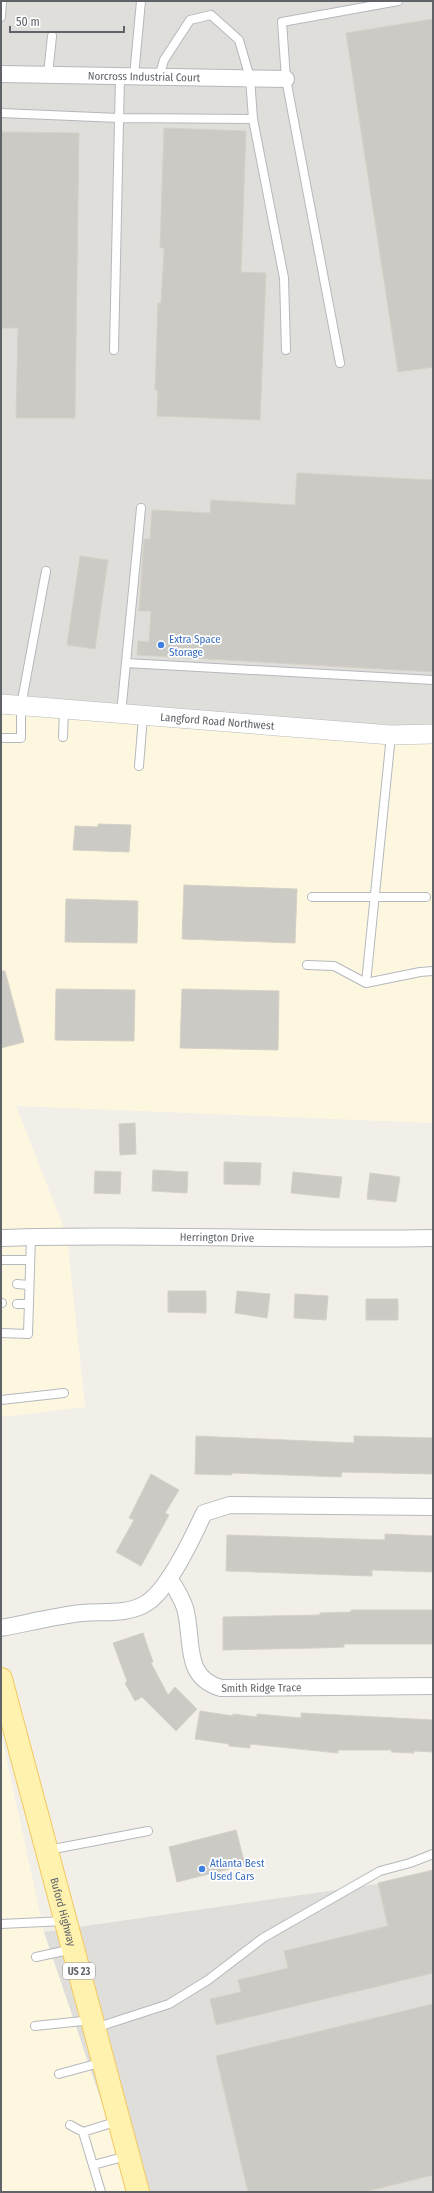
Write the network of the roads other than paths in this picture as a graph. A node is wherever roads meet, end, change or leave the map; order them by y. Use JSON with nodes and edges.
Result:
{"nodes":[{"id":1,"x":2,"y":1,"type":"edge"},
{"id":2,"x":141,"y":1,"type":"edge"},
{"id":3,"x":398,"y":1,"type":"edge"},
{"id":4,"x":1,"y":17,"type":"edge"},
{"id":5,"x":52,"y":36,"type":"dead end"},
{"id":6,"x":1,"y":74,"type":"edge"},
{"id":7,"x":48,"y":74,"type":"junction"},
{"id":8,"x":127,"y":76,"type":"junction"},
{"id":9,"x":159,"y":76,"type":"junction"},
{"id":10,"x":250,"y":78,"type":"junction"},
{"id":11,"x":286,"y":79,"type":"junction"},
{"id":12,"x":1,"y":113,"type":"edge"},
{"id":13,"x":119,"y":118,"type":"junction"},
{"id":14,"x":253,"y":119,"type":"junction"},
{"id":15,"x":114,"y":350,"type":"dead end"},
{"id":16,"x":286,"y":350,"type":"dead end"},
{"id":17,"x":340,"y":363,"type":"dead end"},
{"id":18,"x":141,"y":508,"type":"dead end"},
{"id":19,"x":46,"y":571,"type":"dead end"},
{"id":20,"x":126,"y":663,"type":"junction"},
{"id":21,"x":433,"y":680,"type":"edge"},
{"id":22,"x":1,"y":704,"type":"edge"},
{"id":23,"x":21,"y":706,"type":"junction"},
{"id":24,"x":64,"y":709,"type":"junction"},
{"id":25,"x":121,"y":714,"type":"junction"},
{"id":26,"x":143,"y":717,"type":"junction"},
{"id":27,"x":433,"y":734,"type":"edge"},
{"id":28,"x":391,"y":735,"type":"junction"},
{"id":29,"x":63,"y":737,"type":"dead end"},
{"id":30,"x":1,"y":738,"type":"edge"},
{"id":31,"x":138,"y":766,"type":"dead end"},
{"id":32,"x":375,"y":896,"type":"junction"},
{"id":33,"x":426,"y":897,"type":"dead end"},
{"id":34,"x":312,"y":898,"type":"dead end"},
{"id":35,"x":307,"y":965,"type":"dead end"},
{"id":36,"x":433,"y":971,"type":"edge"},
{"id":37,"x":366,"y":983,"type":"junction"},
{"id":38,"x":31,"y":1237,"type":"junction"},
{"id":39,"x":1,"y":1238,"type":"edge"},
{"id":40,"x":433,"y":1238,"type":"edge"},
{"id":41,"x":1,"y":1260,"type":"edge"},
{"id":42,"x":30,"y":1260,"type":"junction"},
{"id":43,"x":17,"y":1284,"type":"dead end"},
{"id":44,"x":29,"y":1285,"type":"junction"},
{"id":45,"x":17,"y":1304,"type":"dead end"},
{"id":46,"x":29,"y":1304,"type":"junction"},
{"id":47,"x":1,"y":1332,"type":"edge"},
{"id":48,"x":64,"y":1393,"type":"dead end"},
{"id":49,"x":1,"y":1400,"type":"edge"},
{"id":50,"x":433,"y":1507,"type":"edge"},
{"id":51,"x":169,"y":1578,"type":"junction"},
{"id":52,"x":1,"y":1628,"type":"edge"},
{"id":53,"x":1,"y":1679,"type":"edge"},
{"id":54,"x":433,"y":1686,"type":"edge"},
{"id":55,"x":148,"y":1831,"type":"dead end"},
{"id":56,"x":47,"y":1851,"type":"junction"},
{"id":57,"x":433,"y":1854,"type":"edge"},
{"id":58,"x":66,"y":1922,"type":"junction"},
{"id":59,"x":1,"y":1924,"type":"edge"},
{"id":60,"x":73,"y":1949,"type":"junction"},
{"id":61,"x":36,"y":1957,"type":"dead end"},
{"id":62,"x":94,"y":2024,"type":"junction"},
{"id":63,"x":35,"y":2026,"type":"dead end"},
{"id":64,"x":104,"y":2062,"type":"junction"},
{"id":65,"x":60,"y":2074,"type":"dead end"},
{"id":66,"x":119,"y":2121,"type":"junction"},
{"id":67,"x":70,"y":2125,"type":"dead end"},
{"id":68,"x":83,"y":2132,"type":"junction"},
{"id":69,"x":128,"y":2155,"type":"junction"},
{"id":70,"x":93,"y":2165,"type":"junction"},
{"id":71,"x":101,"y":2192,"type":"edge"},
{"id":72,"x":138,"y":2192,"type":"edge"}],
"edges":[{"from":1,"to":4,"type":"lane"},
{"from":2,"to":8,"type":"lane"},
{"from":3,"to":11,"type":"lane"},
{"from":5,"to":7,"type":"lane"},
{"from":6,"to":7,"type":"street","name":"Norcross Industrial Court"},
{"from":7,"to":8,"type":"street","name":"Norcross Industrial Court"},
{"from":8,"to":9,"type":"street","name":"Norcross Industrial Court"},
{"from":8,"to":13,"type":"lane"},
{"from":9,"to":10,"type":"street","name":"Norcross Industrial Court"},
{"from":9,"to":10,"type":"lane"},
{"from":10,"to":11,"type":"street","name":"Norcross Industrial Court"},
{"from":10,"to":14,"type":"lane"},
{"from":11,"to":17,"type":"lane"},
{"from":12,"to":13,"type":"lane"},
{"from":13,"to":14,"type":"lane"},
{"from":13,"to":15,"type":"lane"},
{"from":14,"to":16,"type":"lane"},
{"from":18,"to":20,"type":"lane"},
{"from":19,"to":23,"type":"lane"},
{"from":20,"to":21,"type":"lane"},
{"from":20,"to":25,"type":"lane"},
{"from":22,"to":23,"type":"street","name":"Langford Road Northwest"},
{"from":23,"to":24,"type":"street","name":"Langford Road Northwest"},
{"from":23,"to":30,"type":"lane"},
{"from":24,"to":25,"type":"street","name":"Langford Road Northwest"},
{"from":24,"to":29,"type":"lane"},
{"from":25,"to":26,"type":"street","name":"Langford Road Northwest"},
{"from":26,"to":28,"type":"street","name":"Langford Road Northwest"},
{"from":26,"to":31,"type":"lane"},
{"from":27,"to":28,"type":"street","name":"Langford Road Northwest"},
{"from":28,"to":32,"type":"lane"},
{"from":32,"to":33,"type":"lane"},
{"from":32,"to":34,"type":"lane"},
{"from":32,"to":37,"type":"lane"},
{"from":35,"to":37,"type":"lane"},
{"from":36,"to":37,"type":"lane"},
{"from":38,"to":39,"type":"street","name":"Herrington Drive"},
{"from":38,"to":40,"type":"street","name":"Herrington Drive"},
{"from":38,"to":42,"type":"lane"},
{"from":41,"to":42,"type":"lane"},
{"from":42,"to":44,"type":"lane"},
{"from":43,"to":44,"type":"lane"},
{"from":44,"to":46,"type":"lane"},
{"from":45,"to":46,"type":"lane"},
{"from":46,"to":47,"type":"lane"},
{"from":48,"to":49,"type":"lane"},
{"from":50,"to":51,"type":"street"},
{"from":51,"to":52,"type":"street"},
{"from":51,"to":54,"type":"street","name":"Smith Ridge Trace"},
{"from":53,"to":56,"type":"main road","name":"Buford Highway","number":"US 23"},
{"from":55,"to":56,"type":"lane"},
{"from":56,"to":58,"type":"main road","name":"Buford Highway","number":"US 23"},
{"from":57,"to":62,"type":"lane"},
{"from":58,"to":59,"type":"lane"},
{"from":58,"to":60,"type":"main road","name":"Buford Highway","number":"US 23"},
{"from":60,"to":61,"type":"lane"},
{"from":60,"to":62,"type":"main road","name":"Buford Highway","number":"US 23"},
{"from":62,"to":63,"type":"lane"},
{"from":62,"to":64,"type":"main road","name":"Buford Highway","number":"US 23"},
{"from":64,"to":65,"type":"lane"},
{"from":64,"to":66,"type":"main road","name":"Buford Highway","number":"US 23"},
{"from":66,"to":68,"type":"lane"},
{"from":66,"to":69,"type":"main road","name":"Buford Highway","number":"US 23"},
{"from":67,"to":68,"type":"lane"},
{"from":68,"to":70,"type":"lane"},
{"from":69,"to":70,"type":"lane"},
{"from":69,"to":72,"type":"main road","name":"Buford Highway","number":"US 23"},
{"from":70,"to":71,"type":"lane"}]}
